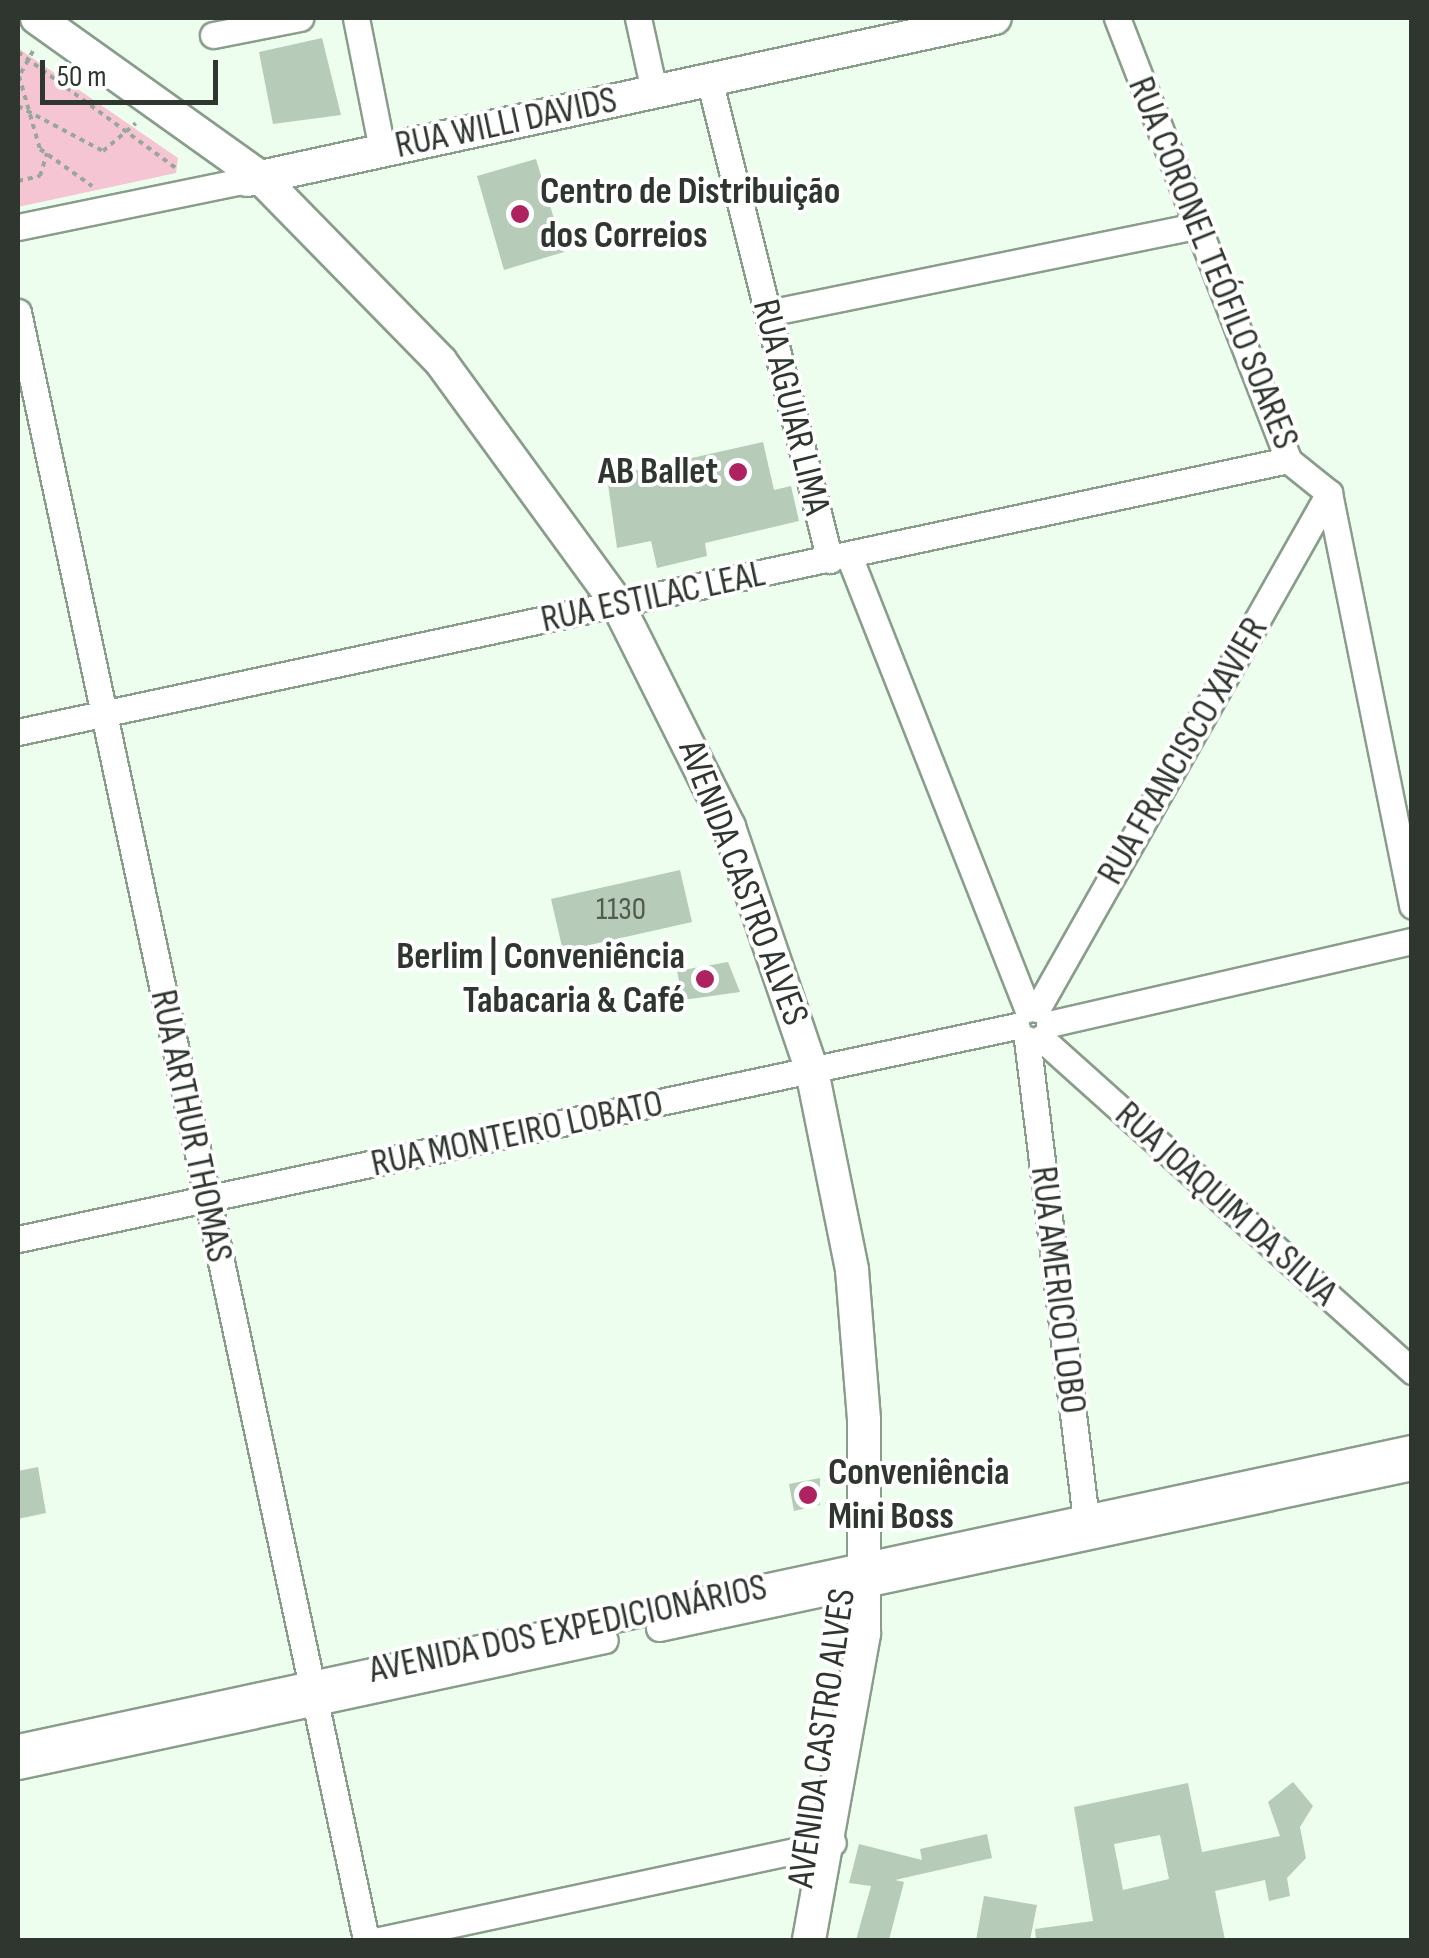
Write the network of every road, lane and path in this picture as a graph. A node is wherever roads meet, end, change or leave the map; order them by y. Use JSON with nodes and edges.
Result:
{"nodes":[{"id":1,"x":300,"y":18,"type":"edge"},
{"id":2,"x":356,"y":18,"type":"edge"},
{"id":3,"x":638,"y":18,"type":"edge"},
{"id":4,"x":995,"y":18,"type":"edge"},
{"id":5,"x":1117,"y":18,"type":"edge"},
{"id":6,"x":213,"y":35,"type":"dead end"},
{"id":7,"x":28,"y":39,"type":"edge"},
{"id":8,"x":96,"y":67,"type":"junction"},
{"id":9,"x":18,"y":75,"type":"edge"},
{"id":10,"x":708,"y":79,"type":"junction"},
{"id":11,"x":654,"y":91,"type":"junction"},
{"id":12,"x":18,"y":106,"type":"edge"},
{"id":13,"x":28,"y":106,"type":"junction"},
{"id":14,"x":138,"y":121,"type":"junction"},
{"id":15,"x":382,"y":149,"type":"junction"},
{"id":16,"x":47,"y":153,"type":"junction"},
{"id":17,"x":157,"y":175,"type":"dead end"},
{"id":18,"x":249,"y":180,"type":"junction"},
{"id":19,"x":18,"y":181,"type":"edge"},
{"id":20,"x":109,"y":186,"type":"dead end"},
{"id":21,"x":75,"y":194,"type":"dead end"},
{"id":22,"x":96,"y":200,"type":"junction"},
{"id":23,"x":1194,"y":226,"type":"junction"},
{"id":24,"x":18,"y":228,"type":"edge"},
{"id":25,"x":18,"y":312,"type":"edge"},
{"id":26,"x":768,"y":313,"type":"junction"},
{"id":27,"x":1288,"y":460,"type":"junction"},
{"id":28,"x":1329,"y":493,"type":"junction"},
{"id":29,"x":839,"y":558,"type":"junction"},
{"id":30,"x":608,"y":607,"type":"junction"},
{"id":31,"x":104,"y":714,"type":"junction"},
{"id":32,"x":18,"y":732,"type":"edge"},
{"id":33,"x":1412,"y":906,"type":"edge"},
{"id":34,"x":1412,"y":940,"type":"edge"},
{"id":35,"x":1033,"y":1024,"type":"junction"},
{"id":36,"x":802,"y":1073,"type":"junction"},
{"id":37,"x":206,"y":1200,"type":"junction"},
{"id":38,"x":18,"y":1238,"type":"edge"},
{"id":39,"x":1412,"y":1371,"type":"edge"},
{"id":40,"x":1412,"y":1448,"type":"edge"},
{"id":41,"x":1412,"y":1467,"type":"edge"},
{"id":42,"x":1088,"y":1531,"type":"junction"},
{"id":43,"x":856,"y":1578,"type":"junction"},
{"id":44,"x":311,"y":1693,"type":"junction"},
{"id":45,"x":104,"y":1737,"type":"junction"},
{"id":46,"x":18,"y":1746,"type":"edge"},
{"id":47,"x":18,"y":1766,"type":"edge"},
{"id":48,"x":822,"y":1846,"type":"junction"},
{"id":49,"x":366,"y":1940,"type":"edge"},
{"id":50,"x":379,"y":1940,"type":"edge"},
{"id":51,"x":788,"y":1940,"type":"edge"},
{"id":52,"x":809,"y":1940,"type":"edge"}],
"edges":[{"from":1,"to":6,"type":"street"},
{"from":2,"to":15,"type":"street"},
{"from":3,"to":11,"type":"street"},
{"from":4,"to":10,"type":"main road","name":"RUA WILLI DAVIDS"},
{"from":5,"to":23,"type":"street","name":"RUA CORONEL TEÓFILO SOARES"},
{"from":7,"to":8,"type":"main road","name":"AVENIDA CASTRO ALVES"},
{"from":7,"to":9,"type":"path"},
{"from":7,"to":14,"type":"path"},
{"from":8,"to":14,"type":"main road","name":"AVENIDA CASTRO ALVES"},
{"from":8,"to":18,"type":"main road","name":"AVENIDA CASTRO ALVES"},
{"from":9,"to":13,"type":"path"},
{"from":10,"to":11,"type":"main road","name":"RUA WILLI DAVIDS"},
{"from":10,"to":26,"type":"street","name":"RUA AGUIAR LIMA"},
{"from":11,"to":15,"type":"main road","name":"RUA WILLI DAVIDS"},
{"from":12,"to":13,"type":"path"},
{"from":13,"to":14,"type":"path"},
{"from":13,"to":16,"type":"path"},
{"from":14,"to":17,"type":"path"},
{"from":14,"to":18,"type":"main road","name":"AVENIDA CASTRO ALVES"},
{"from":15,"to":18,"type":"main road","name":"RUA WILLI DAVIDS"},
{"from":16,"to":19,"type":"path"},
{"from":16,"to":22,"type":"path"},
{"from":18,"to":22,"type":"street","name":"RUA WILLI DAVIDS"},
{"from":18,"to":30,"type":"main road","name":"AVENIDA CASTRO ALVES"},
{"from":20,"to":22,"type":"path"},
{"from":21,"to":22,"type":"path"},
{"from":22,"to":24,"type":"street","name":"RUA WILLI DAVIDS"},
{"from":23,"to":26,"type":"street"},
{"from":23,"to":27,"type":"street","name":"RUA CORONEL TEÓFILO SOARES"},
{"from":25,"to":31,"type":"street","name":"RUA ARTHUR THOMAS"},
{"from":26,"to":29,"type":"street","name":"RUA AGUIAR LIMA"},
{"from":27,"to":28,"type":"street","name":"RUA CORONEL TEÓFILO SOARES"},
{"from":27,"to":29,"type":"street","name":"RUA ESTILAC LEAL"},
{"from":28,"to":33,"type":"street"},
{"from":28,"to":35,"type":"street","name":"RUA FRANCISCO XAVIER"},
{"from":29,"to":30,"type":"street","name":"RUA ESTILAC LEAL"},
{"from":29,"to":35,"type":"street","name":"RUA AGUIAR LIMA"},
{"from":30,"to":31,"type":"street","name":"RUA ESTILAC LEAL"},
{"from":30,"to":36,"type":"main road","name":"AVENIDA CASTRO ALVES"},
{"from":31,"to":32,"type":"street","name":"RUA ESTILAC LEAL"},
{"from":31,"to":37,"type":"street","name":"RUA ARTHUR THOMAS"},
{"from":34,"to":35,"type":"street","name":"RUA MONTEIRO LOBATO"},
{"from":35,"to":36,"type":"street","name":"RUA MONTEIRO LOBATO"},
{"from":35,"to":39,"type":"street","name":"RUA JOAQUIM DA SILVA"},
{"from":35,"to":42,"type":"street","name":"RUA AMERICO LOBO"},
{"from":36,"to":37,"type":"street","name":"RUA MONTEIRO LOBATO"},
{"from":36,"to":43,"type":"main road","name":"AVENIDA CASTRO ALVES"},
{"from":37,"to":38,"type":"street","name":"RUA MONTEIRO LOBATO"},
{"from":37,"to":44,"type":"street","name":"RUA ARTHUR THOMAS"},
{"from":40,"to":42,"type":"street","name":"AVENIDA DOS EXPEDICIONÁRIOS"},
{"from":41,"to":42,"type":"street","name":"AVENIDA DOS EXPEDICIONÁRIOS"},
{"from":42,"to":43,"type":"street","name":"AVENIDA DOS EXPEDICIONÁRIOS"},
{"from":43,"to":44,"type":"street","name":"AVENIDA DOS EXPEDICIONÁRIOS"},
{"from":43,"to":48,"type":"main road","name":"AVENIDA CASTRO ALVES"},
{"from":44,"to":45,"type":"street","name":"AVENIDA DOS EXPEDICIONÁRIOS"},
{"from":44,"to":49,"type":"street","name":"RUA ARTHUR THOMAS"},
{"from":45,"to":46,"type":"street","name":"AVENIDA DOS EXPEDICIONÁRIOS"},
{"from":45,"to":47,"type":"street","name":"AVENIDA DOS EXPEDICIONÁRIOS"},
{"from":48,"to":50,"type":"street"},
{"from":48,"to":51,"type":"main road","name":"AVENIDA CASTRO ALVES"},
{"from":48,"to":52,"type":"main road","name":"AVENIDA CASTRO ALVES"}]}
